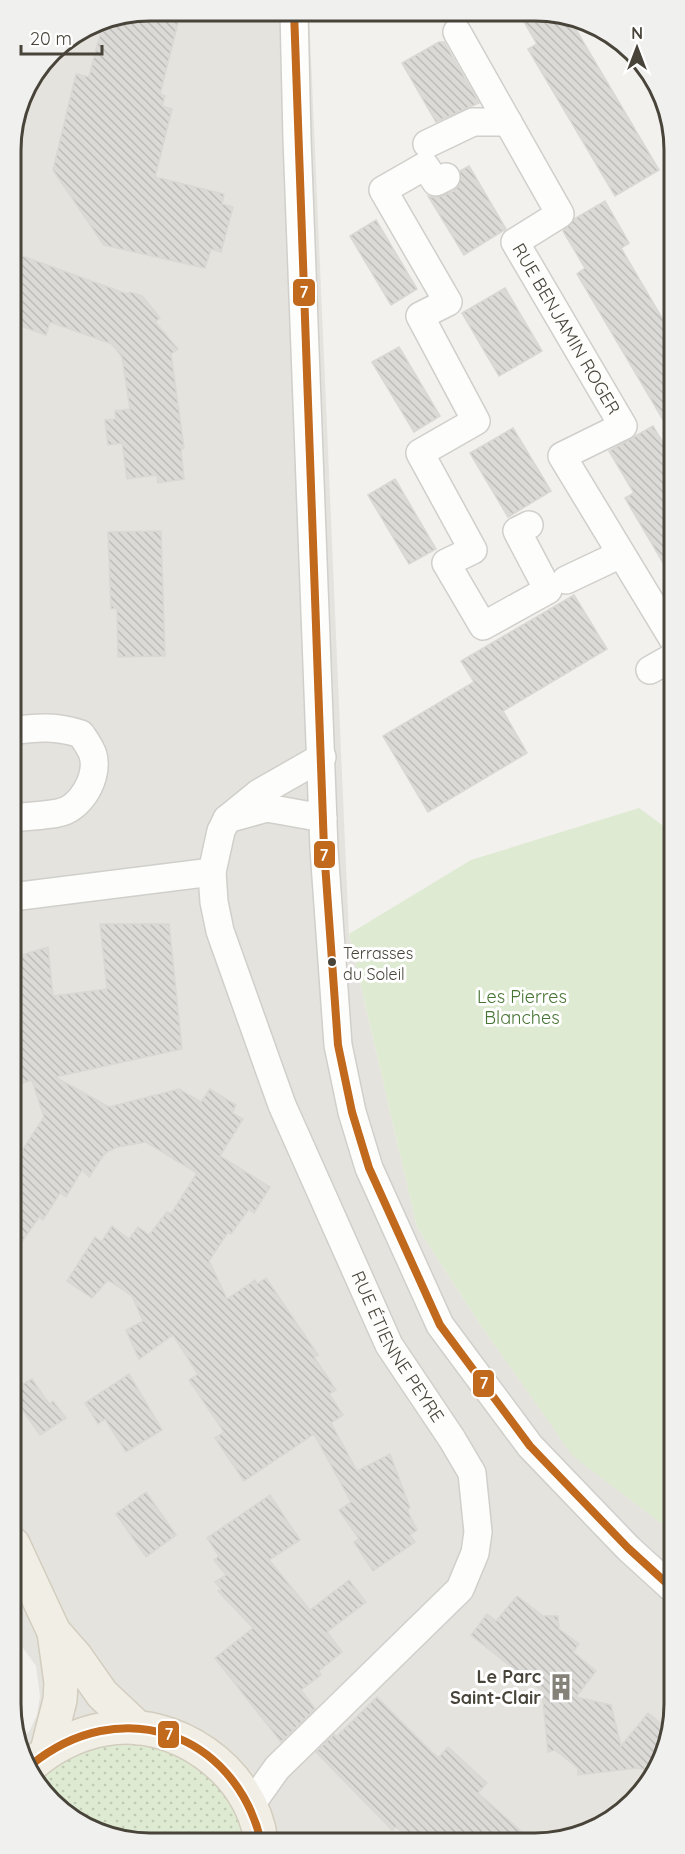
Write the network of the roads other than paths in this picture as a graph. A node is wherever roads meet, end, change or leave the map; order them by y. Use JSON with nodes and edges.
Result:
{"nodes":[{"id":1,"x":294,"y":21,"type":"edge"},
{"id":2,"x":457,"y":33,"type":"dead end"},
{"id":3,"x":508,"y":122,"type":"junction"},
{"id":4,"x":427,"y":144,"type":"dead end"},
{"id":5,"x":446,"y":177,"type":"dead end"},
{"id":6,"x":529,"y":525,"type":"dead end"},
{"id":7,"x":621,"y":554,"type":"junction"},
{"id":8,"x":566,"y":580,"type":"dead end"},
{"id":9,"x":664,"y":624,"type":"edge"},
{"id":10,"x":664,"y":662,"type":"edge"},
{"id":11,"x":650,"y":670,"type":"dead end"},
{"id":12,"x":21,"y":730,"type":"edge"},
{"id":13,"x":321,"y":757,"type":"junction"},
{"id":14,"x":21,"y":817,"type":"edge"},
{"id":15,"x":323,"y":818,"type":"junction"},
{"id":16,"x":227,"y":819,"type":"junction"},
{"id":17,"x":212,"y":872,"type":"junction"},
{"id":18,"x":21,"y":896,"type":"edge"},
{"id":19,"x":21,"y":1561,"type":"edge"},
{"id":20,"x":664,"y":1581,"type":"edge"},
{"id":21,"x":54,"y":1632,"type":"junction"},
{"id":22,"x":138,"y":1728,"type":"junction"},
{"id":23,"x":39,"y":1758,"type":"edge"},
{"id":24,"x":250,"y":1806,"type":"junction"},
{"id":25,"x":258,"y":1833,"type":"edge"}],
"edges":[{"from":1,"to":13,"type":"street"},
{"from":2,"to":3,"type":"street","name":"RUE BENJAMIN ROGER"},
{"from":3,"to":4,"type":"street"},
{"from":3,"to":7,"type":"street","name":"RUE BENJAMIN ROGER"},
{"from":5,"to":6,"type":"street"},
{"from":7,"to":8,"type":"street"},
{"from":7,"to":9,"type":"street","name":"RUE BENJAMIN ROGER"},
{"from":10,"to":11,"type":"street"},
{"from":12,"to":14,"type":"street"},
{"from":13,"to":15,"type":"street"},
{"from":13,"to":16,"type":"street"},
{"from":15,"to":16,"type":"street"},
{"from":15,"to":20,"type":"street"},
{"from":16,"to":17,"type":"street","name":"RUE ÉTIENNE PEYRE"},
{"from":17,"to":18,"type":"street"},
{"from":17,"to":24,"type":"street","name":"RUE ÉTIENNE PEYRE"},
{"from":19,"to":21,"type":"main road"},
{"from":21,"to":22,"type":"main road"},
{"from":21,"to":23,"type":"main road"},
{"from":22,"to":23,"type":"main road"},
{"from":22,"to":24,"type":"main road"},
{"from":24,"to":25,"type":"main road"}]}
